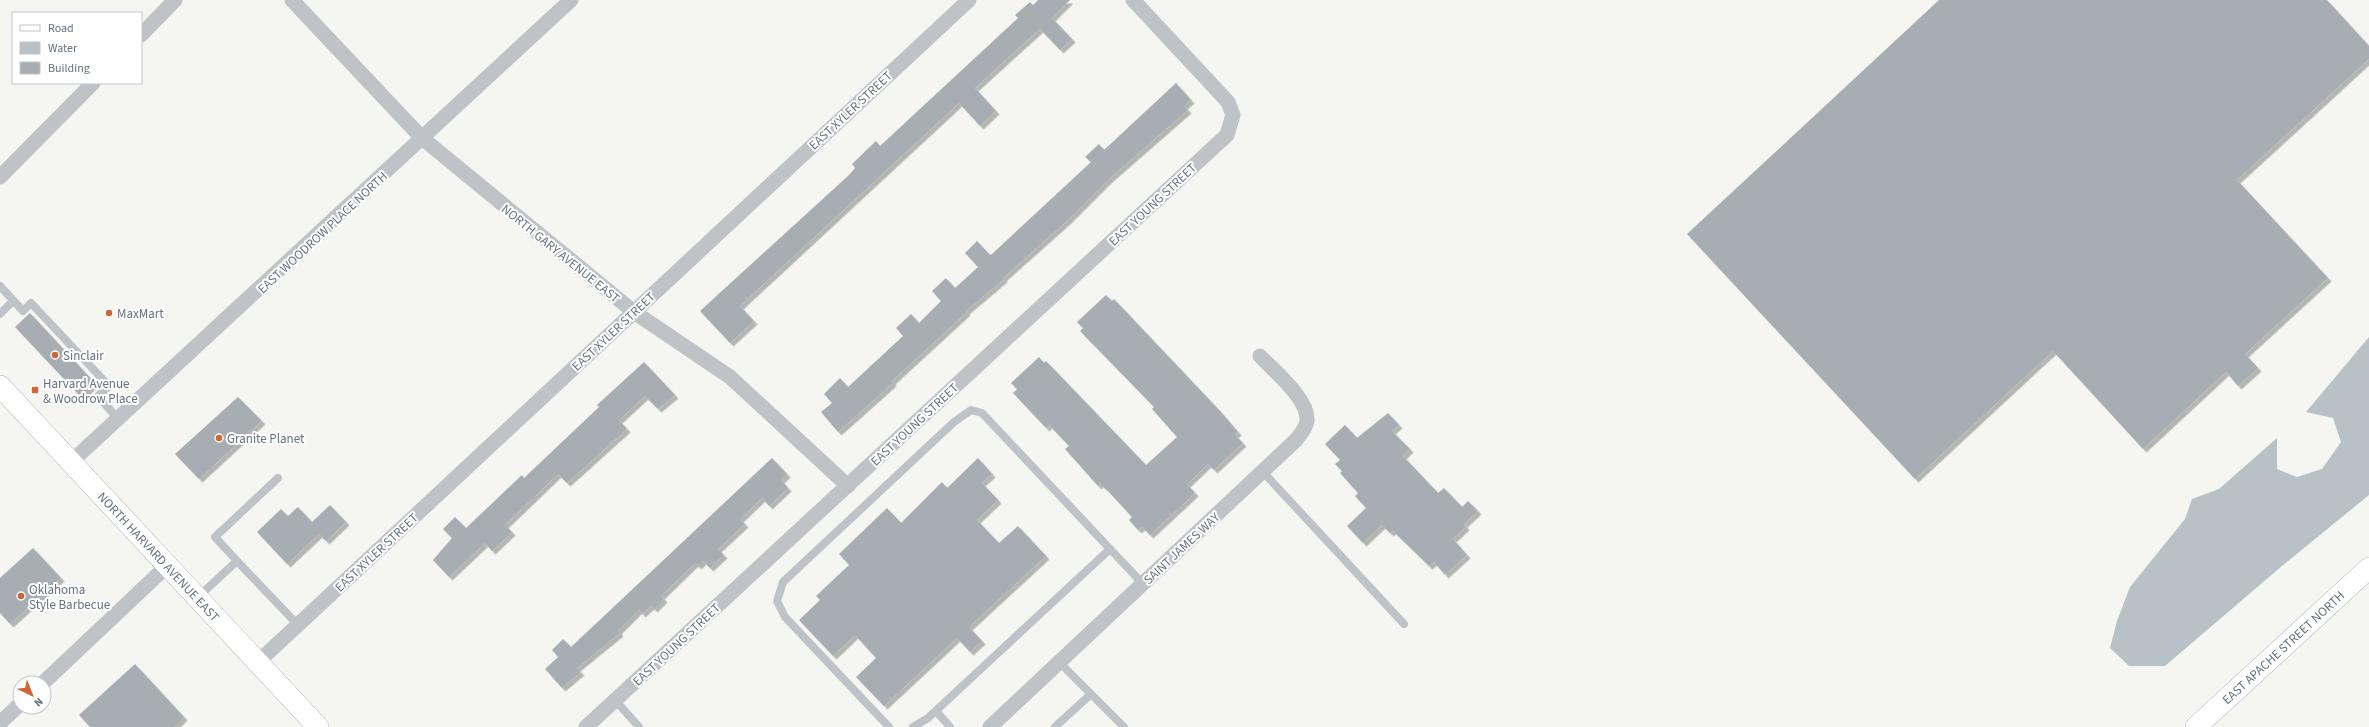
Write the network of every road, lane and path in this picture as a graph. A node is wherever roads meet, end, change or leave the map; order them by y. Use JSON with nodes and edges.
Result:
{"nodes":[{"id":1,"x":175,"y":0,"type":"edge"},
{"id":2,"x":292,"y":0,"type":"edge"},
{"id":3,"x":571,"y":0,"type":"edge"},
{"id":4,"x":969,"y":0,"type":"edge"},
{"id":5,"x":1133,"y":0,"type":"edge"},
{"id":6,"x":142,"y":33,"type":"edge"},
{"id":7,"x":92,"y":84,"type":"edge"},
{"id":8,"x":422,"y":138,"type":"junction"},
{"id":9,"x":0,"y":177,"type":"edge"},
{"id":10,"x":0,"y":286,"type":"edge"},
{"id":11,"x":13,"y":301,"type":"junction"},
{"id":12,"x":634,"y":312,"type":"junction"},
{"id":13,"x":0,"y":314,"type":"edge"},
{"id":14,"x":1260,"y":356,"type":"dead end"},
{"id":15,"x":0,"y":386,"type":"edge"},
{"id":16,"x":119,"y":420,"type":"junction"},
{"id":17,"x":71,"y":462,"type":"junction"},
{"id":18,"x":1263,"y":472,"type":"junction"},
{"id":19,"x":278,"y":478,"type":"dead end"},
{"id":20,"x":848,"y":486,"type":"junction"},
{"id":21,"x":1110,"y":549,"type":"junction"},
{"id":22,"x":237,"y":561,"type":"junction"},
{"id":23,"x":168,"y":566,"type":"junction"},
{"id":24,"x":2369,"y":568,"type":"edge"},
{"id":25,"x":1143,"y":584,"type":"junction"},
{"id":26,"x":198,"y":598,"type":"junction"},
{"id":27,"x":1404,"y":624,"type":"dead end"},
{"id":28,"x":298,"y":625,"type":"junction"},
{"id":29,"x":258,"y":662,"type":"junction"},
{"id":30,"x":1059,"y":662,"type":"junction"},
{"id":31,"x":52,"y":675,"type":"edge"},
{"id":32,"x":1090,"y":695,"type":"junction"},
{"id":33,"x":615,"y":700,"type":"junction"},
{"id":34,"x":936,"y":711,"type":"junction"},
{"id":35,"x":12,"y":712,"type":"edge"},
{"id":36,"x":0,"y":723,"type":"edge"},
{"id":37,"x":318,"y":727,"type":"edge"},
{"id":38,"x":586,"y":727,"type":"edge"},
{"id":39,"x":639,"y":727,"type":"edge"},
{"id":40,"x":889,"y":727,"type":"edge"},
{"id":41,"x":913,"y":727,"type":"edge"},
{"id":42,"x":950,"y":727,"type":"edge"},
{"id":43,"x":990,"y":727,"type":"edge"},
{"id":44,"x":1055,"y":727,"type":"edge"},
{"id":45,"x":1124,"y":727,"type":"edge"},
{"id":46,"x":2196,"y":727,"type":"edge"}],
"edges":[{"from":1,"to":6,"type":"street"},
{"from":2,"to":8,"type":"street","name":"NORTH GARY AVENUE EAST"},
{"from":3,"to":8,"type":"street","name":"EAST WOODROW PLACE NORTH"},
{"from":4,"to":12,"type":"street","name":"EAST XYLER STREET"},
{"from":5,"to":20,"type":"street","name":"EAST YOUNG STREET"},
{"from":7,"to":9,"type":"street"},
{"from":8,"to":12,"type":"street","name":"NORTH GARY AVENUE EAST"},
{"from":8,"to":16,"type":"street","name":"EAST WOODROW PLACE NORTH"},
{"from":10,"to":11,"type":"lane"},
{"from":11,"to":13,"type":"lane"},
{"from":11,"to":16,"type":"lane"},
{"from":12,"to":20,"type":"street","name":"NORTH GARY AVENUE EAST"},
{"from":12,"to":28,"type":"street","name":"EAST XYLER STREET"},
{"from":14,"to":18,"type":"street","name":"SAINT JAMES WAY"},
{"from":15,"to":17,"type":"main road","name":"NORTH HARVARD AVENUE EAST"},
{"from":16,"to":17,"type":"street","name":"EAST WOODROW PLACE NORTH"},
{"from":17,"to":23,"type":"main road","name":"NORTH HARVARD AVENUE EAST"},
{"from":18,"to":25,"type":"street","name":"SAINT JAMES WAY"},
{"from":18,"to":27,"type":"lane"},
{"from":19,"to":22,"type":"lane"},
{"from":20,"to":33,"type":"street","name":"EAST YOUNG STREET"},
{"from":21,"to":25,"type":"lane"},
{"from":21,"to":34,"type":"lane"},
{"from":21,"to":40,"type":"lane"},
{"from":22,"to":26,"type":"lane"},
{"from":22,"to":28,"type":"lane"},
{"from":23,"to":26,"type":"main road","name":"NORTH HARVARD AVENUE EAST"},
{"from":23,"to":31,"type":"street"},
{"from":24,"to":46,"type":"main road","name":"EAST APACHE STREET NORTH"},
{"from":25,"to":30,"type":"street","name":"SAINT JAMES WAY"},
{"from":26,"to":29,"type":"main road","name":"NORTH HARVARD AVENUE EAST"},
{"from":28,"to":29,"type":"street","name":"EAST XYLER STREET"},
{"from":29,"to":37,"type":"main road","name":"NORTH HARVARD AVENUE EAST"},
{"from":30,"to":32,"type":"lane"},
{"from":30,"to":43,"type":"street","name":"SAINT JAMES WAY"},
{"from":32,"to":44,"type":"lane"},
{"from":32,"to":45,"type":"lane"},
{"from":33,"to":38,"type":"street","name":"EAST YOUNG STREET"},
{"from":33,"to":39,"type":"lane"},
{"from":34,"to":41,"type":"lane"},
{"from":34,"to":42,"type":"lane"},
{"from":35,"to":36,"type":"street"}]}
